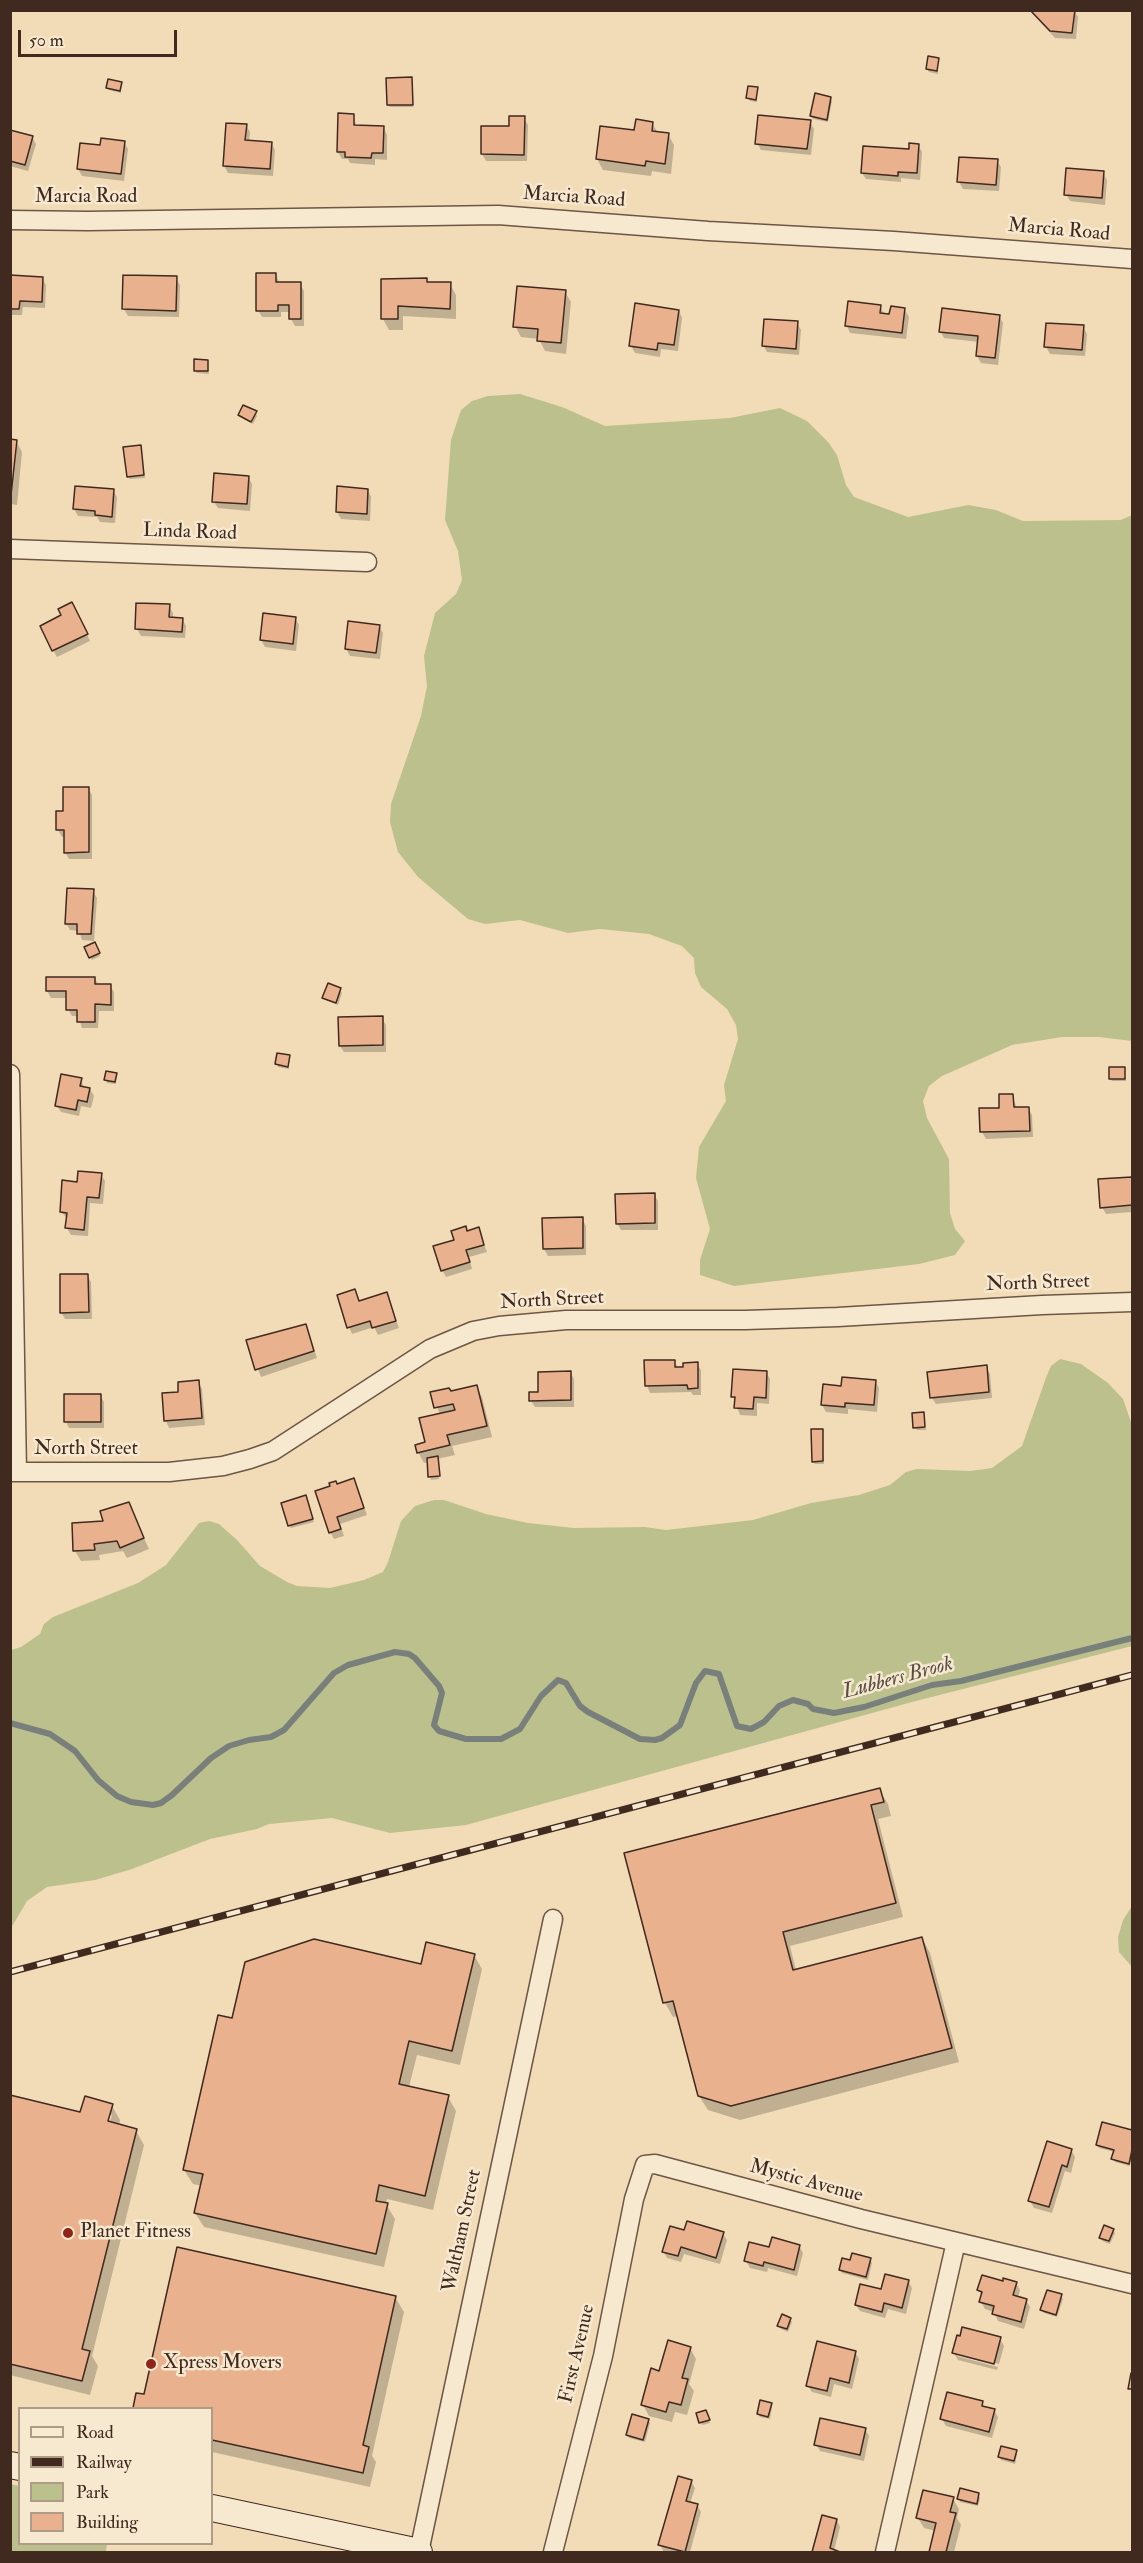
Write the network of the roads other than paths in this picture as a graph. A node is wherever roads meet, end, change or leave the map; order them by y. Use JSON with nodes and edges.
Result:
{"nodes":[{"id":1,"x":10,"y":220,"type":"edge"},
{"id":2,"x":1132,"y":259,"type":"edge"},
{"id":3,"x":10,"y":549,"type":"edge"},
{"id":4,"x":367,"y":562,"type":"dead end"},
{"id":5,"x":10,"y":1074,"type":"edge"},
{"id":6,"x":1132,"y":1302,"type":"edge"},
{"id":7,"x":14,"y":1472,"type":"edge"},
{"id":8,"x":553,"y":1919,"type":"dead end"},
{"id":9,"x":645,"y":2166,"type":"joint"},
{"id":10,"x":956,"y":2242,"type":"junction"},
{"id":11,"x":1132,"y":2284,"type":"edge"},
{"id":12,"x":213,"y":2508,"type":"edge"},
{"id":13,"x":419,"y":2553,"type":"edge"},
{"id":14,"x":553,"y":2553,"type":"edge"},
{"id":15,"x":885,"y":2553,"type":"edge"}],
"edges":[{"from":1,"to":2,"type":"street","name":"Marcia Road"},
{"from":3,"to":4,"type":"street","name":"Linda Road"},
{"from":5,"to":7,"type":"street"},
{"from":6,"to":7,"type":"street","name":"North Street"},
{"from":8,"to":13,"type":"street","name":"Waltham Street"},
{"from":9,"to":10,"type":"street","name":"Mystic Avenue"},
{"from":9,"to":14,"type":"street","name":"First Avenue"},
{"from":10,"to":11,"type":"street","name":"Mystic Avenue"},
{"from":10,"to":15,"type":"street"},
{"from":12,"to":13,"type":"main road"}]}
